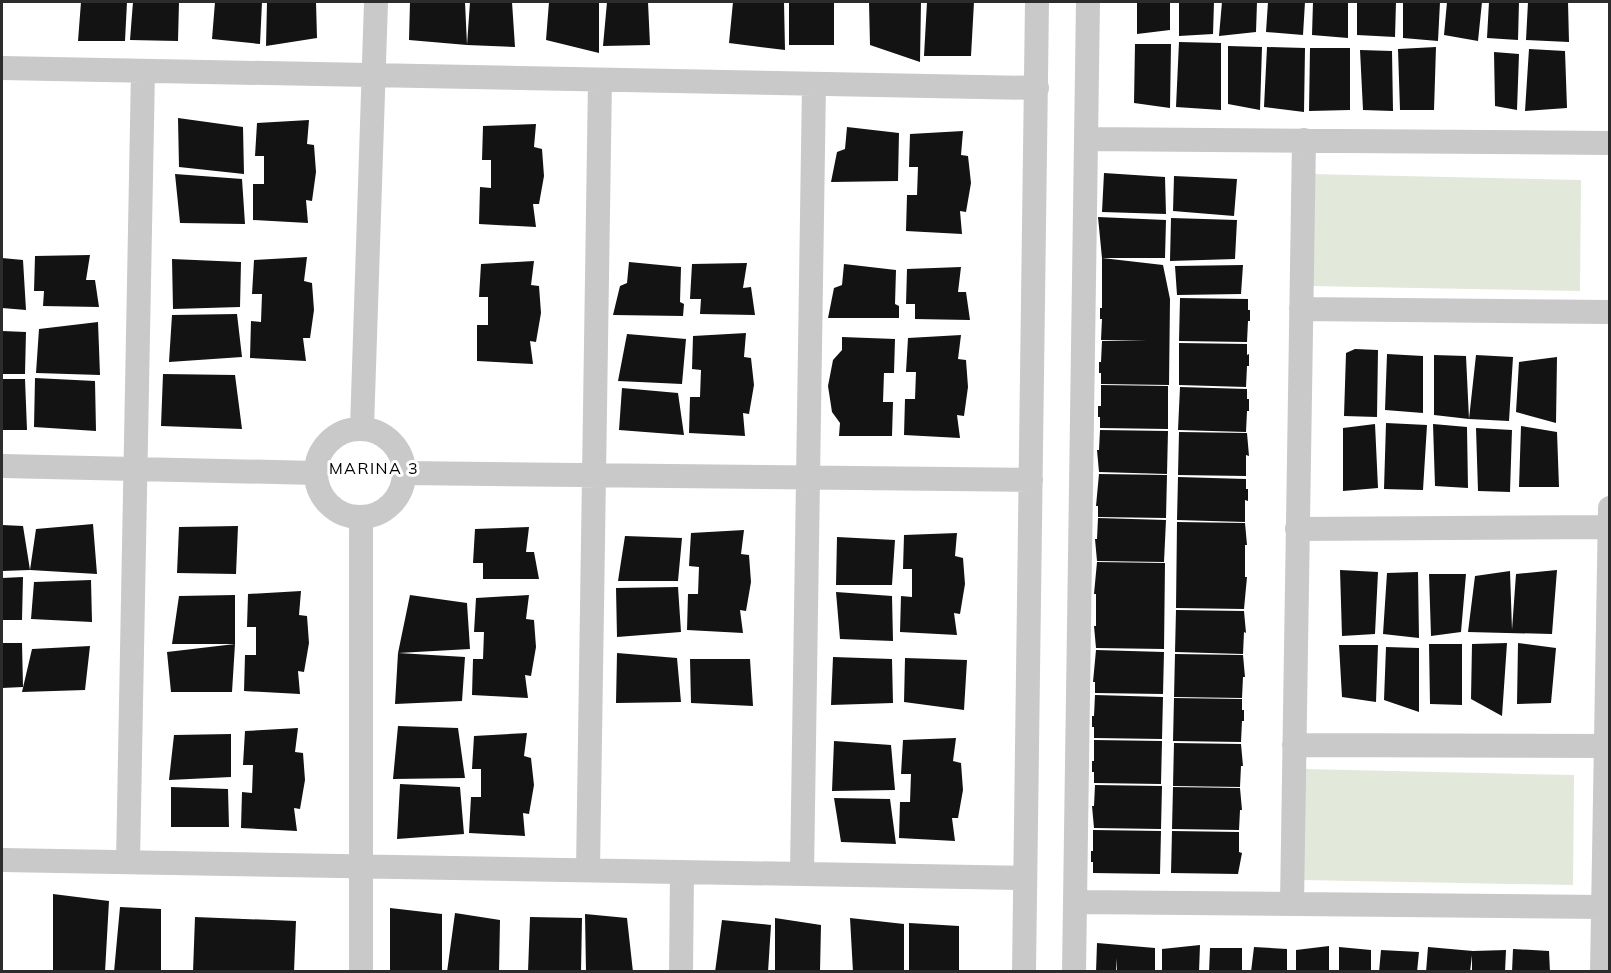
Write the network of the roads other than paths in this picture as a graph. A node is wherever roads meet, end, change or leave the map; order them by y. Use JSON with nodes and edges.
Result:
{"nodes":[{"id":1,"x":376,"y":2,"type":"edge"},
{"id":2,"x":1037,"y":2,"type":"edge"},
{"id":3,"x":1088,"y":2,"type":"edge"},
{"id":4,"x":2,"y":68,"type":"edge"},
{"id":5,"x":143,"y":71,"type":"junction"},
{"id":6,"x":374,"y":75,"type":"junction"},
{"id":7,"x":600,"y":80,"type":"junction"},
{"id":8,"x":814,"y":84,"type":"junction"},
{"id":9,"x":1036,"y":88,"type":"junction"},
{"id":10,"x":1086,"y":139,"type":"junction"},
{"id":11,"x":1304,"y":140,"type":"junction"},
{"id":12,"x":1610,"y":143,"type":"edge"},
{"id":13,"x":1301,"y":309,"type":"junction"},
{"id":14,"x":1610,"y":312,"type":"edge"},
{"id":15,"x":362,"y":428,"type":"junction"},
{"id":16,"x":2,"y":466,"type":"edge"},
{"id":17,"x":135,"y":469,"type":"junction"},
{"id":18,"x":316,"y":473,"type":"junction"},
{"id":19,"x":405,"y":473,"type":"junction"},
{"id":20,"x":594,"y":475,"type":"junction"},
{"id":21,"x":808,"y":478,"type":"junction"},
{"id":22,"x":1031,"y":480,"type":"junction"},
{"id":23,"x":1610,"y":508,"type":"edge"},
{"id":24,"x":361,"y":518,"type":"junction"},
{"id":25,"x":1609,"y":518,"type":"edge"},
{"id":26,"x":1610,"y":527,"type":"edge"},
{"id":27,"x":1298,"y":529,"type":"junction"},
{"id":28,"x":1294,"y":745,"type":"junction"},
{"id":29,"x":1605,"y":746,"type":"junction"},
{"id":30,"x":2,"y":860,"type":"edge"},
{"id":31,"x":128,"y":862,"type":"junction"},
{"id":32,"x":361,"y":866,"type":"junction"},
{"id":33,"x":588,"y":870,"type":"junction"},
{"id":34,"x":682,"y":872,"type":"junction"},
{"id":35,"x":802,"y":874,"type":"junction"},
{"id":36,"x":1026,"y":878,"type":"junction"},
{"id":37,"x":1075,"y":902,"type":"junction"},
{"id":38,"x":1292,"y":904,"type":"junction"},
{"id":39,"x":1603,"y":907,"type":"junction"},
{"id":40,"x":361,"y":972,"type":"edge"},
{"id":41,"x":681,"y":972,"type":"edge"},
{"id":42,"x":1024,"y":972,"type":"edge"},
{"id":43,"x":1074,"y":972,"type":"edge"},
{"id":44,"x":1602,"y":972,"type":"edge"}],
"edges":[{"from":1,"to":6,"type":"street"},
{"from":2,"to":9,"type":"street"},
{"from":3,"to":10,"type":"street"},
{"from":4,"to":5,"type":"street"},
{"from":5,"to":6,"type":"street"},
{"from":5,"to":17,"type":"street"},
{"from":6,"to":7,"type":"street"},
{"from":6,"to":15,"type":"street"},
{"from":7,"to":8,"type":"street"},
{"from":7,"to":20,"type":"street"},
{"from":8,"to":9,"type":"street"},
{"from":8,"to":21,"type":"street"},
{"from":9,"to":22,"type":"street"},
{"from":10,"to":11,"type":"street"},
{"from":10,"to":37,"type":"street"},
{"from":11,"to":12,"type":"street"},
{"from":11,"to":13,"type":"street"},
{"from":13,"to":14,"type":"street"},
{"from":13,"to":27,"type":"street"},
{"from":15,"to":18,"type":"street"},
{"from":15,"to":19,"type":"street"},
{"from":16,"to":17,"type":"street"},
{"from":17,"to":18,"type":"street"},
{"from":17,"to":31,"type":"street"},
{"from":18,"to":24,"type":"street"},
{"from":19,"to":20,"type":"street"},
{"from":19,"to":24,"type":"street"},
{"from":20,"to":21,"type":"street"},
{"from":20,"to":33,"type":"street"},
{"from":21,"to":22,"type":"street"},
{"from":21,"to":35,"type":"street"},
{"from":22,"to":36,"type":"street"},
{"from":23,"to":25,"type":"street"},
{"from":24,"to":32,"type":"street"},
{"from":25,"to":26,"type":"street"},
{"from":26,"to":27,"type":"street"},
{"from":26,"to":29,"type":"street"},
{"from":27,"to":28,"type":"street"},
{"from":28,"to":29,"type":"street"},
{"from":28,"to":38,"type":"street"},
{"from":29,"to":39,"type":"street"},
{"from":30,"to":31,"type":"street"},
{"from":31,"to":32,"type":"street"},
{"from":32,"to":33,"type":"street"},
{"from":32,"to":40,"type":"street"},
{"from":33,"to":34,"type":"street"},
{"from":34,"to":35,"type":"street"},
{"from":34,"to":41,"type":"street"},
{"from":35,"to":36,"type":"street"},
{"from":36,"to":42,"type":"street"},
{"from":37,"to":38,"type":"street"},
{"from":37,"to":43,"type":"street"},
{"from":38,"to":39,"type":"street"},
{"from":39,"to":44,"type":"street"}]}
